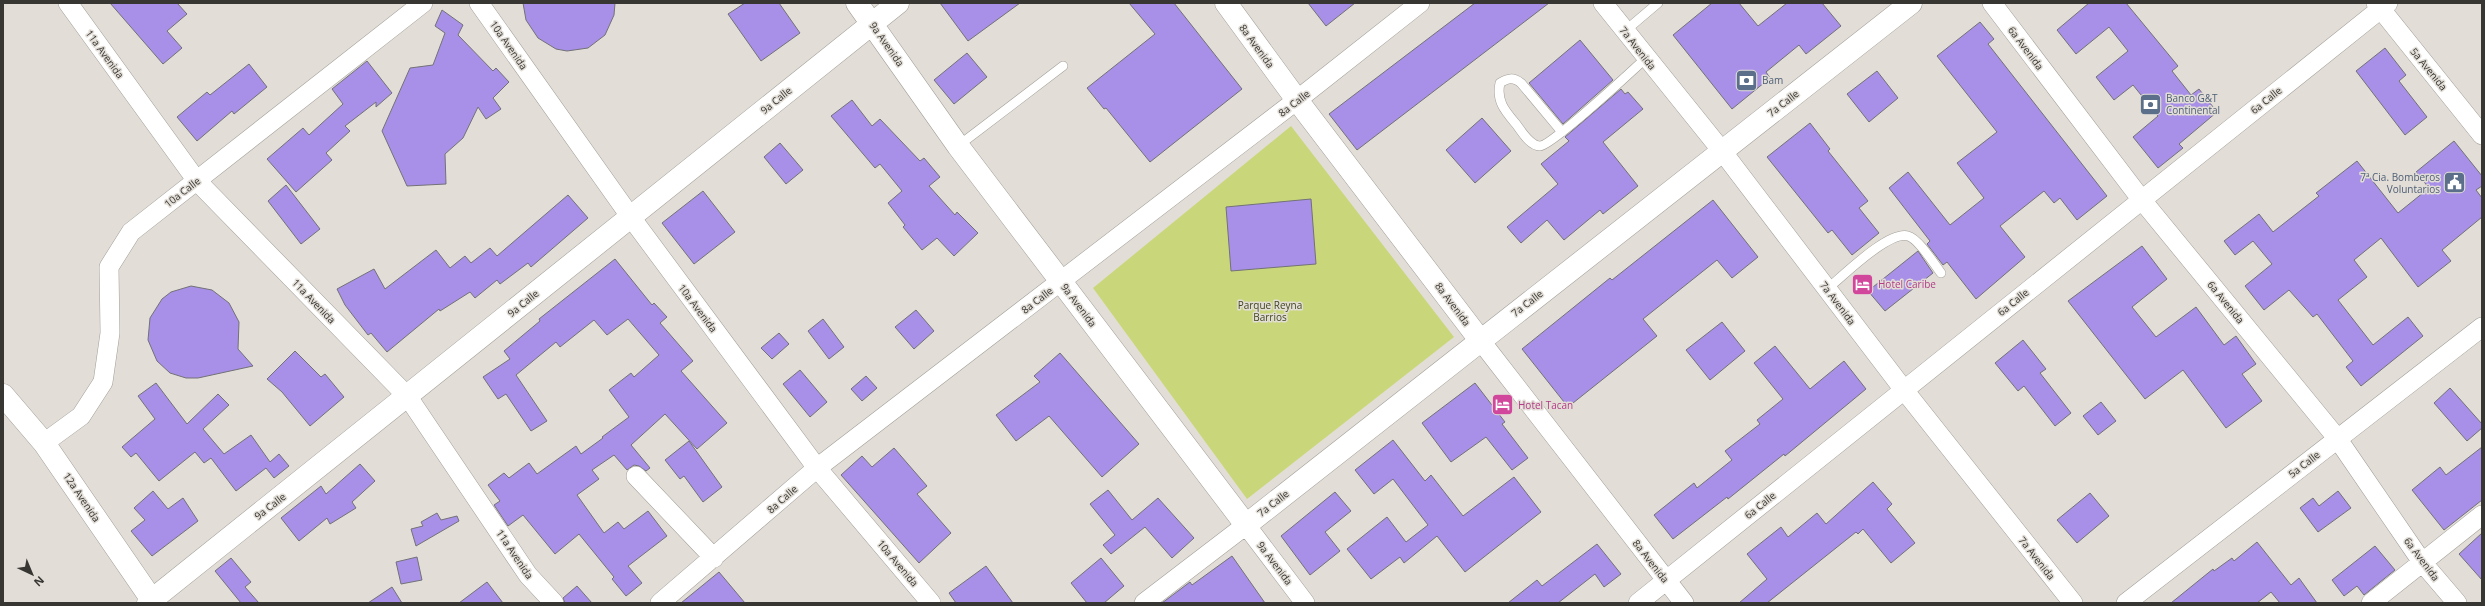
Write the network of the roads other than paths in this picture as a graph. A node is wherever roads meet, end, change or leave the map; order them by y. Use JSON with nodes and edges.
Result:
{"nodes":[{"id":1,"x":68,"y":3,"type":"edge"},
{"id":2,"x":423,"y":3,"type":"edge"},
{"id":3,"x":479,"y":3,"type":"edge"},
{"id":4,"x":857,"y":3,"type":"edge"},
{"id":5,"x":898,"y":3,"type":"edge"},
{"id":6,"x":1226,"y":3,"type":"edge"},
{"id":7,"x":1420,"y":3,"type":"edge"},
{"id":8,"x":1603,"y":3,"type":"edge"},
{"id":9,"x":1658,"y":3,"type":"edge"},
{"id":10,"x":1910,"y":3,"type":"edge"},
{"id":11,"x":1992,"y":3,"type":"edge"},
{"id":12,"x":2382,"y":5,"type":"edge"},
{"id":13,"x":873,"y":23,"type":"junction"},
{"id":14,"x":1625,"y":31,"type":"junction"},
{"id":15,"x":1646,"y":58,"type":"junction"},
{"id":16,"x":1063,"y":66,"type":"dead end"},
{"id":17,"x":1297,"y":100,"type":"junction"},
{"id":18,"x":1562,"y":132,"type":"junction"},
{"id":19,"x":2482,"y":135,"type":"edge"},
{"id":20,"x":958,"y":146,"type":"junction"},
{"id":21,"x":1722,"y":151,"type":"junction"},
{"id":22,"x":197,"y":181,"type":"junction"},
{"id":23,"x":2141,"y":199,"type":"junction"},
{"id":24,"x":630,"y":216,"type":"junction"},
{"id":25,"x":1941,"y":273,"type":"dead end"},
{"id":26,"x":1060,"y":281,"type":"junction"},
{"id":27,"x":1827,"y":289,"type":"junction"},
{"id":28,"x":2482,"y":327,"type":"edge"},
{"id":29,"x":1480,"y":340,"type":"junction"},
{"id":30,"x":1904,"y":390,"type":"junction"},
{"id":31,"x":3,"y":395,"type":"edge"},
{"id":32,"x":408,"y":397,"type":"junction"},
{"id":33,"x":2337,"y":438,"type":"junction"},
{"id":34,"x":44,"y":442,"type":"junction"},
{"id":35,"x":817,"y":468,"type":"junction"},
{"id":36,"x":636,"y":476,"type":"dead end"},
{"id":37,"x":2482,"y":515,"type":"edge"},
{"id":38,"x":1246,"y":525,"type":"junction"},
{"id":39,"x":714,"y":558,"type":"junction"},
{"id":40,"x":2422,"y":562,"type":"junction"},
{"id":41,"x":1667,"y":581,"type":"junction"},
{"id":42,"x":152,"y":602,"type":"edge"},
{"id":43,"x":554,"y":603,"type":"edge"},
{"id":44,"x":660,"y":603,"type":"edge"},
{"id":45,"x":931,"y":603,"type":"edge"},
{"id":46,"x":1144,"y":603,"type":"edge"},
{"id":47,"x":1305,"y":603,"type":"edge"},
{"id":48,"x":1638,"y":603,"type":"edge"},
{"id":49,"x":1684,"y":603,"type":"edge"},
{"id":50,"x":2073,"y":603,"type":"edge"},
{"id":51,"x":2126,"y":603,"type":"edge"},
{"id":52,"x":2371,"y":603,"type":"edge"},
{"id":53,"x":2457,"y":603,"type":"edge"}],
"edges":[{"from":1,"to":22,"type":"street","name":"11a Avenida"},
{"from":2,"to":22,"type":"street","name":"10a Calle"},
{"from":3,"to":24,"type":"street","name":"10a Avenida"},
{"from":4,"to":13,"type":"street","name":"9a Avenida"},
{"from":5,"to":13,"type":"street","name":"9a Calle"},
{"from":6,"to":17,"type":"street","name":"8a Avenida"},
{"from":7,"to":17,"type":"street","name":"8a Calle"},
{"from":8,"to":14,"type":"street","name":"7a Avenida"},
{"from":9,"to":14,"type":"lane"},
{"from":10,"to":21,"type":"street","name":"7a Calle"},
{"from":11,"to":23,"type":"street","name":"6a Avenida"},
{"from":12,"to":19,"type":"street","name":"5a Avenida"},
{"from":12,"to":23,"type":"street","name":"6a Calle"},
{"from":13,"to":20,"type":"street","name":"9a Avenida"},
{"from":13,"to":24,"type":"street","name":"9a Calle"},
{"from":14,"to":15,"type":"street","name":"7a Avenida"},
{"from":15,"to":18,"type":"lane"},
{"from":15,"to":21,"type":"street","name":"7a Avenida"},
{"from":16,"to":20,"type":"lane"},
{"from":17,"to":26,"type":"street","name":"8a Calle"},
{"from":17,"to":29,"type":"street","name":"8a Avenida"},
{"from":18,"to":18,"type":"lane"},
{"from":20,"to":26,"type":"street","name":"9a Avenida"},
{"from":21,"to":27,"type":"street","name":"7a Avenida"},
{"from":21,"to":29,"type":"street","name":"7a Calle"},
{"from":22,"to":32,"type":"street","name":"11a Avenida"},
{"from":22,"to":34,"type":"street","name":"10a Calle"},
{"from":23,"to":30,"type":"street","name":"6a Calle"},
{"from":23,"to":33,"type":"street","name":"6a Avenida"},
{"from":24,"to":32,"type":"street","name":"9a Calle"},
{"from":24,"to":35,"type":"street","name":"10a Avenida"},
{"from":25,"to":27,"type":"lane"},
{"from":26,"to":35,"type":"street","name":"8a Calle"},
{"from":26,"to":38,"type":"street","name":"9a Avenida"},
{"from":27,"to":30,"type":"street","name":"7a Avenida"},
{"from":28,"to":33,"type":"street","name":"5a Calle"},
{"from":29,"to":38,"type":"street","name":"7a Calle"},
{"from":29,"to":41,"type":"street","name":"8a Avenida"},
{"from":30,"to":41,"type":"street","name":"6a Calle"},
{"from":30,"to":50,"type":"street","name":"7a Avenida"},
{"from":31,"to":34,"type":"street","name":"12a Avenida"},
{"from":32,"to":42,"type":"street","name":"9a Calle"},
{"from":32,"to":43,"type":"street","name":"11a Avenida"},
{"from":33,"to":40,"type":"street","name":"6a Avenida"},
{"from":33,"to":51,"type":"street","name":"5a Calle"},
{"from":34,"to":42,"type":"street","name":"12a Avenida"},
{"from":35,"to":39,"type":"street","name":"8a Calle"},
{"from":35,"to":45,"type":"street","name":"10a Avenida"},
{"from":36,"to":39,"type":"street"},
{"from":37,"to":40,"type":"street"},
{"from":38,"to":46,"type":"street","name":"7a Calle"},
{"from":38,"to":47,"type":"street","name":"9a Avenida"},
{"from":39,"to":44,"type":"street","name":"8a Calle"},
{"from":40,"to":52,"type":"street"},
{"from":40,"to":53,"type":"street","name":"6a Avenida"},
{"from":41,"to":48,"type":"street","name":"6a Calle"},
{"from":41,"to":49,"type":"street","name":"8a Avenida"}]}
